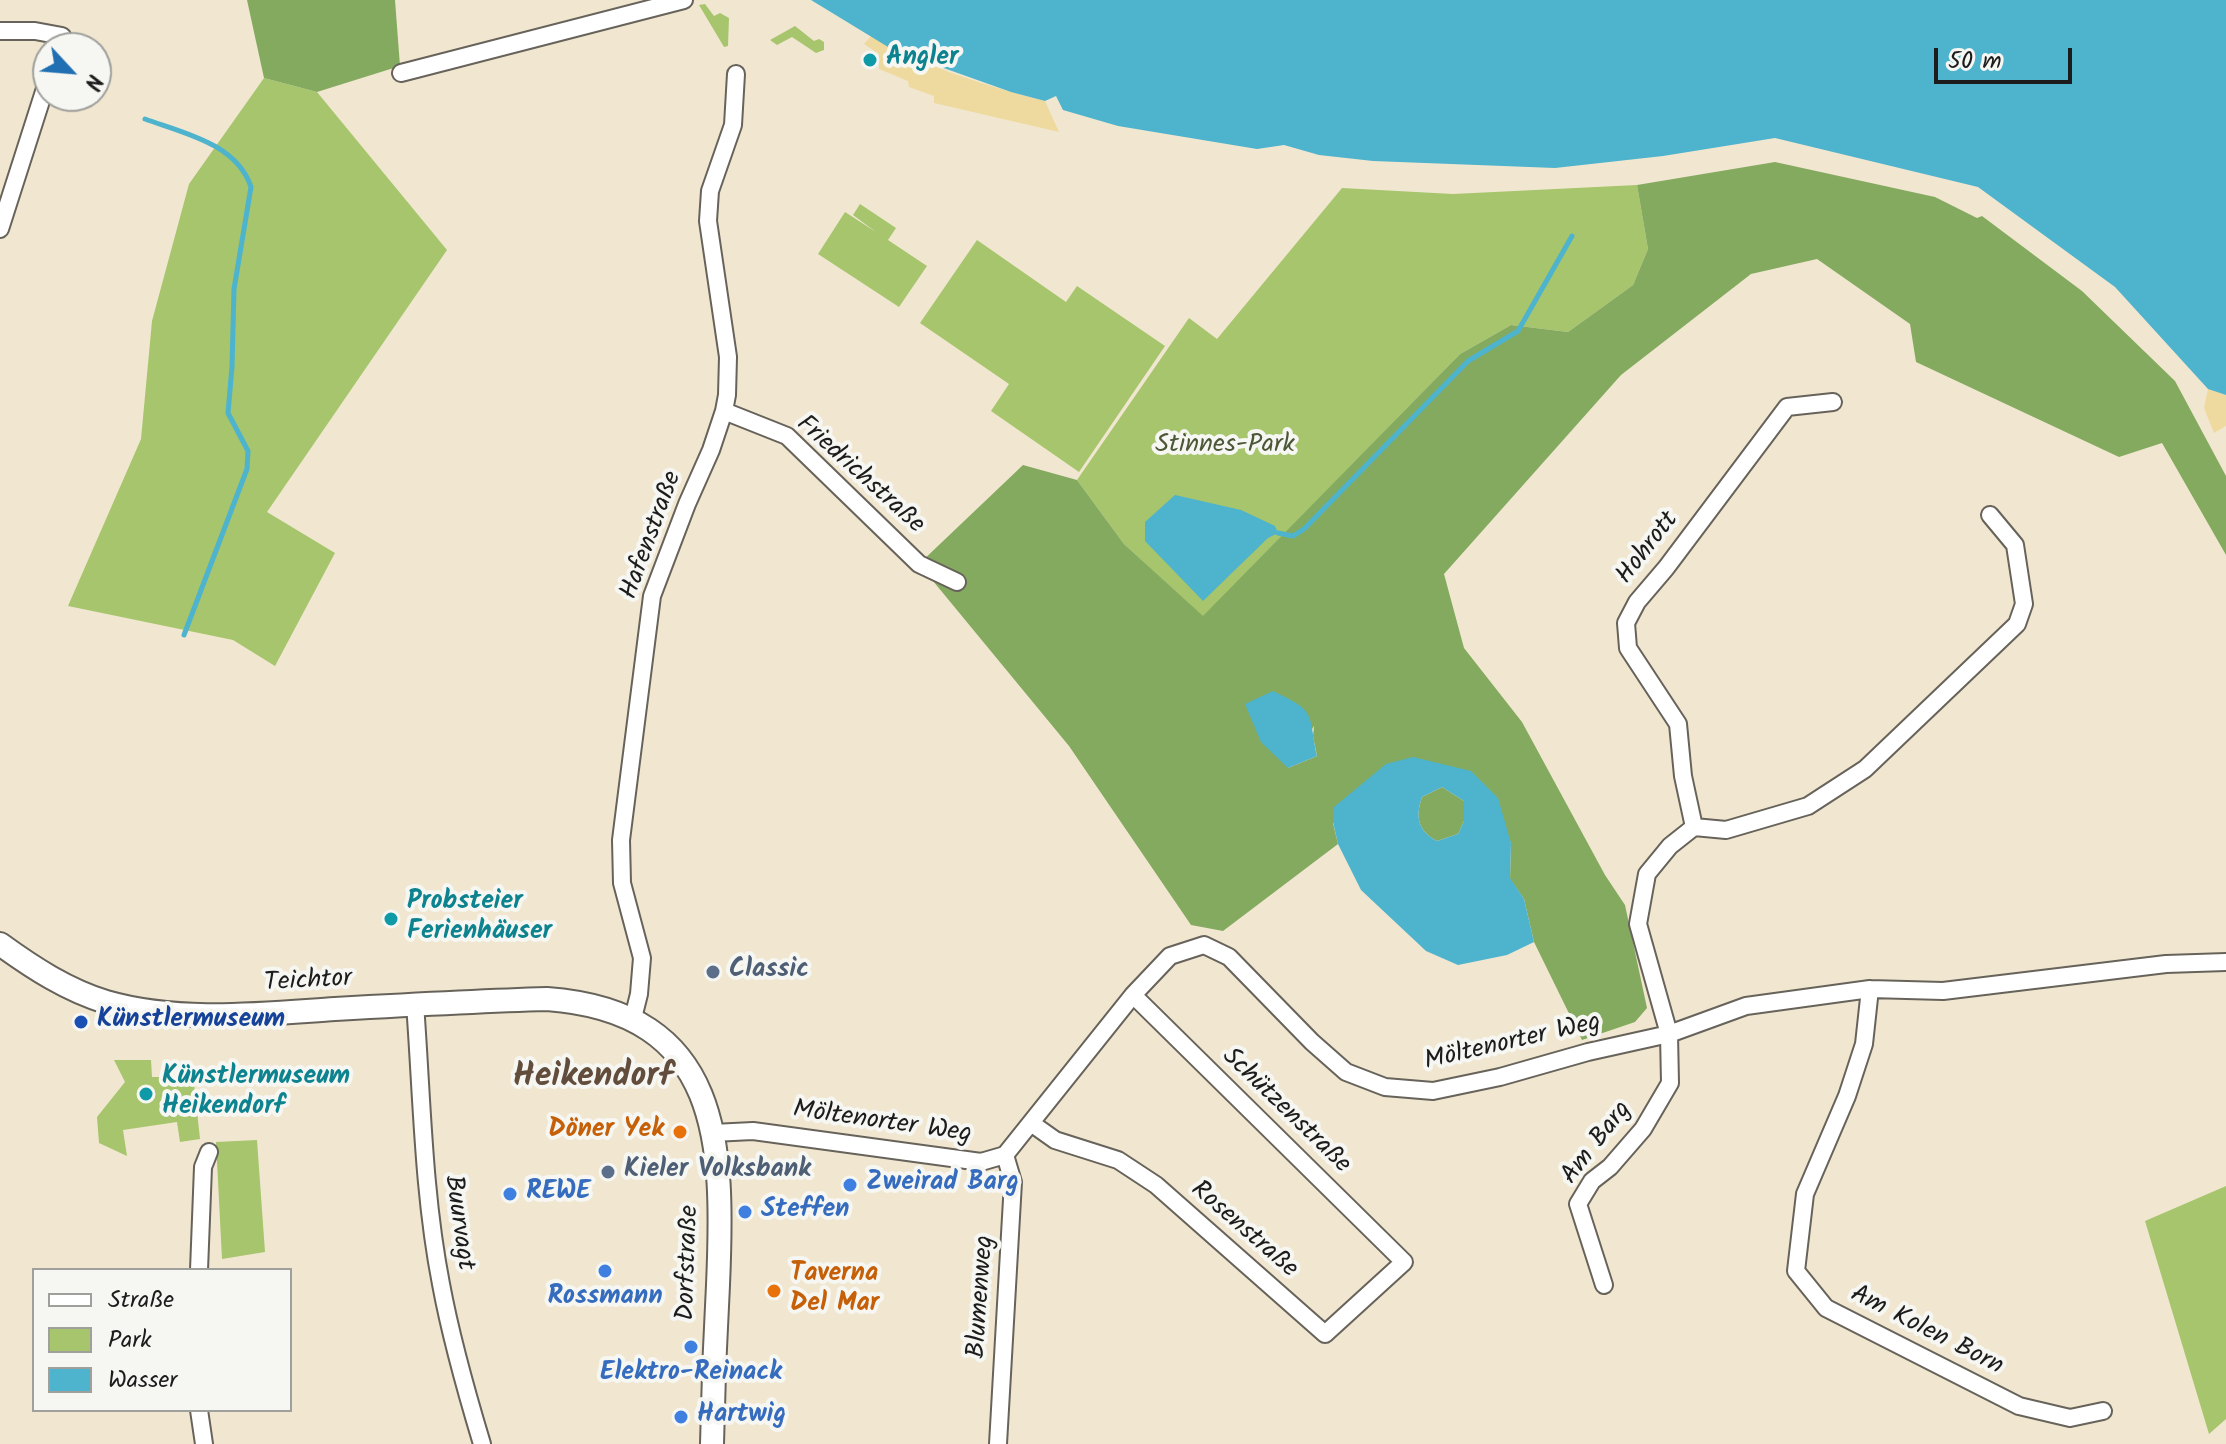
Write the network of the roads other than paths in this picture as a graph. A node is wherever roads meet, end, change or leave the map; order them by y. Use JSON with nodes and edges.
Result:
{"nodes":[{"id":1,"x":684,"y":0,"type":"edge"},
{"id":2,"x":0,"y":31,"type":"edge"},
{"id":3,"x":37,"y":32,"type":"edge"},
{"id":4,"x":401,"y":73,"type":"dead end"},
{"id":5,"x":736,"y":74,"type":"dead end"},
{"id":6,"x":37,"y":112,"type":"edge"},
{"id":7,"x":0,"y":229,"type":"edge"},
{"id":8,"x":1833,"y":402,"type":"dead end"},
{"id":9,"x":724,"y":411,"type":"junction"},
{"id":10,"x":1990,"y":515,"type":"dead end"},
{"id":11,"x":957,"y":582,"type":"dead end"},
{"id":12,"x":1694,"y":827,"type":"junction"},
{"id":13,"x":0,"y":944,"type":"edge"},
{"id":14,"x":2226,"y":962,"type":"edge"},
{"id":15,"x":1870,"y":989,"type":"junction"},
{"id":16,"x":1133,"y":995,"type":"junction"},
{"id":17,"x":415,"y":1004,"type":"junction"},
{"id":18,"x":633,"y":1018,"type":"junction"},
{"id":19,"x":1669,"y":1034,"type":"junction"},
{"id":20,"x":1031,"y":1123,"type":"junction"},
{"id":21,"x":713,"y":1133,"type":"junction"},
{"id":22,"x":209,"y":1152,"type":"dead end"},
{"id":23,"x":1005,"y":1155,"type":"junction"},
{"id":24,"x":1404,"y":1262,"type":"joint"},
{"id":25,"x":199,"y":1268,"type":"edge"},
{"id":26,"x":1604,"y":1285,"type":"dead end"},
{"id":27,"x":2103,"y":1411,"type":"dead end"},
{"id":28,"x":199,"y":1412,"type":"edge"},
{"id":29,"x":204,"y":1444,"type":"edge"},
{"id":30,"x":482,"y":1444,"type":"edge"},
{"id":31,"x":712,"y":1444,"type":"edge"},
{"id":32,"x":998,"y":1444,"type":"edge"}],
"edges":[{"from":1,"to":4,"type":"street"},
{"from":2,"to":3,"type":"street"},
{"from":5,"to":9,"type":"street","name":"Hafenstraße"},
{"from":6,"to":7,"type":"street"},
{"from":8,"to":12,"type":"street","name":"Hohrott"},
{"from":9,"to":11,"type":"street","name":"Friedrichstraße"},
{"from":9,"to":18,"type":"street","name":"Hafenstraße"},
{"from":10,"to":12,"type":"street"},
{"from":12,"to":19,"type":"street"},
{"from":13,"to":17,"type":"street","name":"Teichtor"},
{"from":14,"to":15,"type":"street","name":"Möltenorter Weg"},
{"from":15,"to":19,"type":"street","name":"Möltenorter Weg"},
{"from":15,"to":27,"type":"street","name":"Am Kolen Born"},
{"from":16,"to":19,"type":"street","name":"Möltenorter Weg"},
{"from":16,"to":20,"type":"street","name":"Möltenorter Weg"},
{"from":16,"to":24,"type":"street","name":"Schützenstraße"},
{"from":17,"to":18,"type":"street","name":"Teichtor"},
{"from":17,"to":30,"type":"street","name":"Buurvagt"},
{"from":18,"to":21,"type":"street","name":"Dorfstraße"},
{"from":19,"to":26,"type":"street","name":"Am Barg"},
{"from":20,"to":23,"type":"street","name":"Möltenorter Weg"},
{"from":20,"to":24,"type":"street","name":"Rosenstraße"},
{"from":21,"to":23,"type":"street","name":"Möltenorter Weg"},
{"from":21,"to":31,"type":"street","name":"Dorfstraße"},
{"from":22,"to":25,"type":"street"},
{"from":23,"to":32,"type":"street","name":"Blumenweg"},
{"from":28,"to":29,"type":"street"}]}
